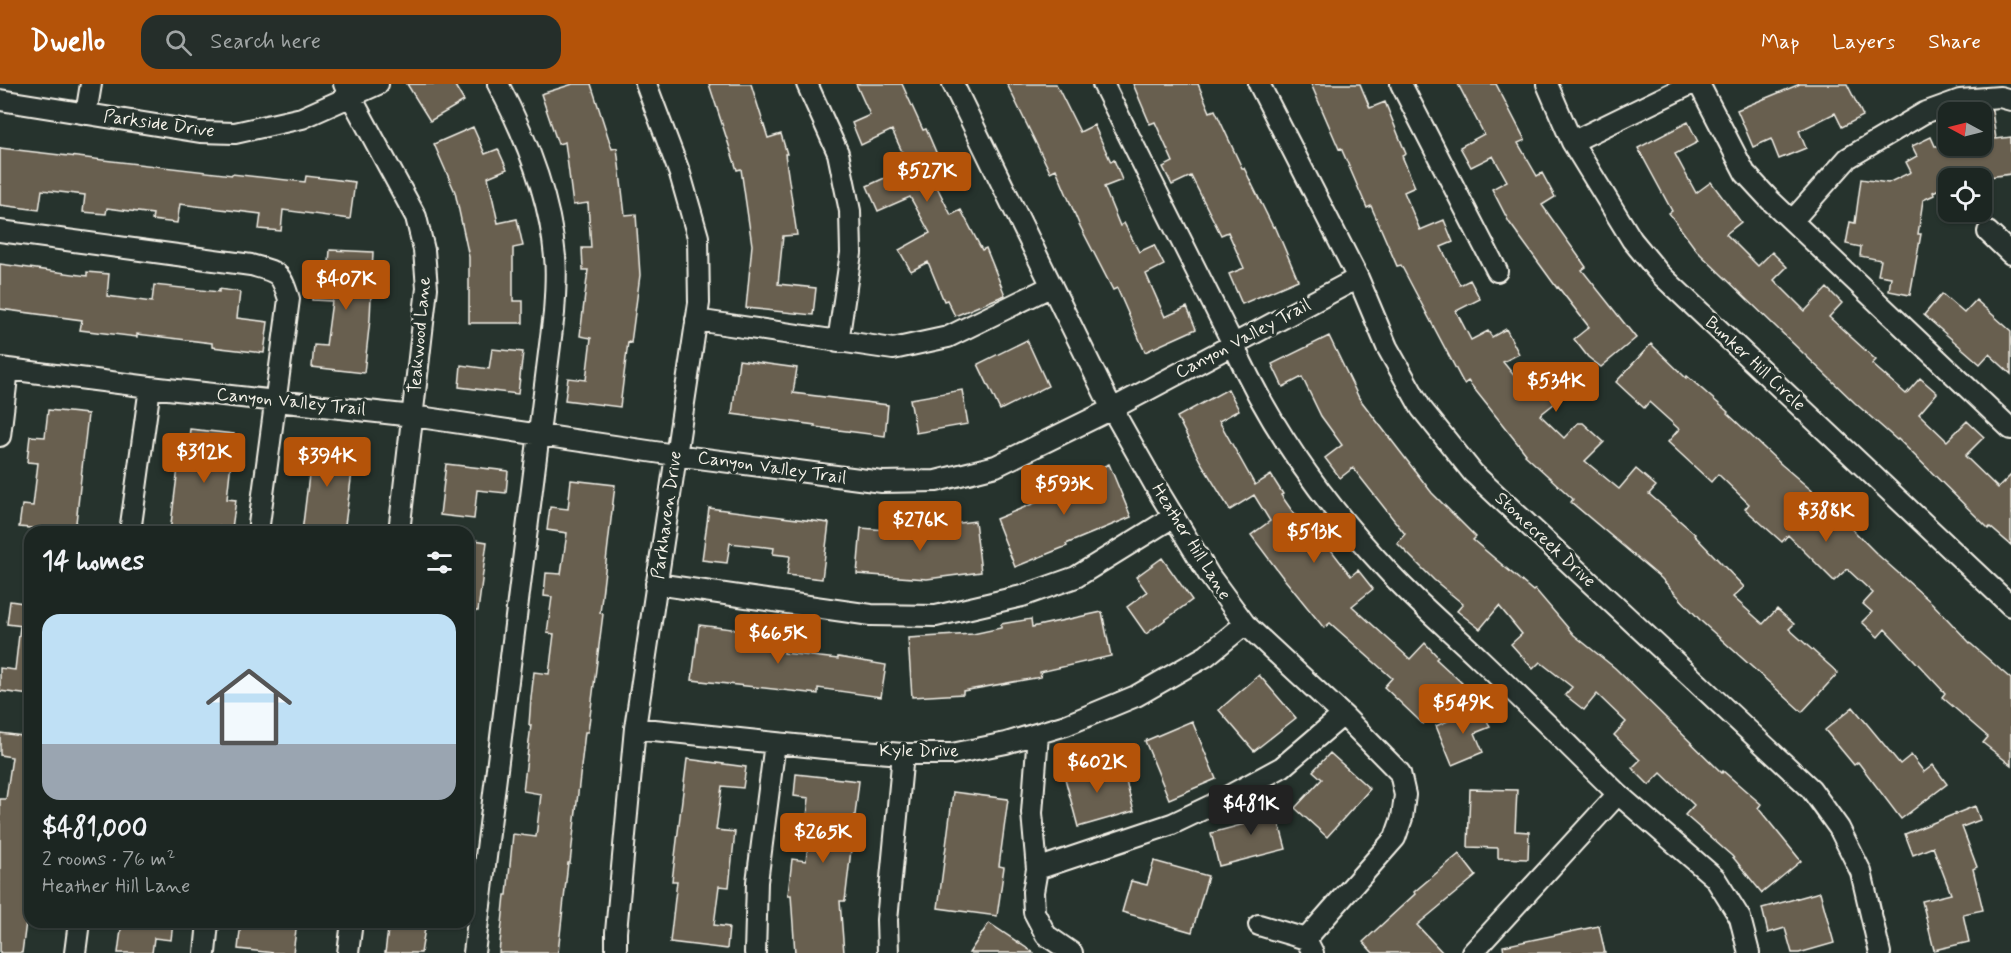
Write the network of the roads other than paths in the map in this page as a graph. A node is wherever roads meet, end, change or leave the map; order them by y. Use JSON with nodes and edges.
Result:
{"nodes":[{"id":1,"x":91,"y":84,"type":"edge"},
{"id":2,"x":378,"y":84,"type":"edge"},
{"id":3,"x":498,"y":84,"type":"edge"},
{"id":4,"x":646,"y":84,"type":"edge"},
{"id":5,"x":807,"y":84,"type":"edge"},
{"id":6,"x":954,"y":84,"type":"edge"},
{"id":7,"x":1103,"y":84,"type":"edge"},
{"id":8,"x":1259,"y":84,"type":"edge"},
{"id":9,"x":1401,"y":84,"type":"edge"},
{"id":10,"x":1547,"y":84,"type":"edge"},
{"id":11,"x":1691,"y":84,"type":"edge"},
{"id":12,"x":1699,"y":84,"type":"edge"},
{"id":13,"x":347,"y":91,"type":"edge"},
{"id":14,"x":0,"y":100,"type":"edge"},
{"id":15,"x":2011,"y":100,"type":"edge"},
{"id":16,"x":87,"y":114,"type":"junction"},
{"id":17,"x":1572,"y":142,"type":"junction"},
{"id":18,"x":1792,"y":221,"type":"junction"},
{"id":19,"x":0,"y":231,"type":"edge"},
{"id":20,"x":1988,"y":232,"type":"dead end"},
{"id":21,"x":2011,"y":254,"type":"edge"},
{"id":22,"x":1497,"y":271,"type":"dead end"},
{"id":23,"x":1358,"y":278,"type":"junction"},
{"id":24,"x":1052,"y":286,"type":"junction"},
{"id":25,"x":696,"y":320,"type":"junction"},
{"id":26,"x":838,"y":342,"type":"junction"},
{"id":27,"x":1233,"y":344,"type":"junction"},
{"id":28,"x":4,"y":368,"type":"edge"},
{"id":29,"x":150,"y":387,"type":"junction"},
{"id":30,"x":274,"y":401,"type":"junction"},
{"id":31,"x":1113,"y":409,"type":"junction"},
{"id":32,"x":413,"y":416,"type":"junction"},
{"id":33,"x":2011,"y":429,"type":"edge"},
{"id":34,"x":539,"y":435,"type":"junction"},
{"id":35,"x":0,"y":436,"type":"edge"},
{"id":36,"x":675,"y":455,"type":"junction"},
{"id":37,"x":1173,"y":517,"type":"junction"},
{"id":38,"x":131,"y":526,"type":"edge"},
{"id":39,"x":259,"y":526,"type":"edge"},
{"id":40,"x":400,"y":526,"type":"edge"},
{"id":41,"x":656,"y":584,"type":"junction"},
{"id":42,"x":2011,"y":606,"type":"edge"},
{"id":43,"x":1245,"y":624,"type":"junction"},
{"id":44,"x":1343,"y":715,"type":"junction"},
{"id":45,"x":635,"y":728,"type":"junction"},
{"id":46,"x":1038,"y":734,"type":"junction"},
{"id":47,"x":775,"y":743,"type":"junction"},
{"id":48,"x":903,"y":754,"type":"junction"},
{"id":49,"x":1618,"y":794,"type":"junction"},
{"id":50,"x":1037,"y":869,"type":"junction"},
{"id":51,"x":1259,"y":925,"type":"dead end"},
{"id":52,"x":78,"y":928,"type":"edge"},
{"id":53,"x":207,"y":928,"type":"edge"},
{"id":54,"x":351,"y":928,"type":"edge"},
{"id":55,"x":1309,"y":946,"type":"edge"},
{"id":56,"x":75,"y":953,"type":"edge"},
{"id":57,"x":204,"y":953,"type":"edge"},
{"id":58,"x":348,"y":953,"type":"edge"},
{"id":59,"x":474,"y":953,"type":"edge"},
{"id":60,"x":616,"y":953,"type":"edge"},
{"id":61,"x":755,"y":953,"type":"edge"},
{"id":62,"x":888,"y":953,"type":"edge"},
{"id":63,"x":1072,"y":953,"type":"edge"},
{"id":64,"x":1472,"y":953,"type":"edge"},
{"id":65,"x":1749,"y":953,"type":"edge"},
{"id":66,"x":1880,"y":953,"type":"edge"}],
"edges":[{"from":1,"to":16,"type":"street"},
{"from":2,"to":13,"type":"street","name":"Parkside Drive"},
{"from":3,"to":34,"type":"street"},
{"from":4,"to":25,"type":"street","name":"Parkhaven Drive"},
{"from":5,"to":26,"type":"street"},
{"from":6,"to":24,"type":"street","name":"Heather Hill Lane"},
{"from":7,"to":27,"type":"street"},
{"from":8,"to":23,"type":"street","name":"Stonecreek Drive"},
{"from":9,"to":22,"type":"street"},
{"from":10,"to":17,"type":"street","name":"Bunker Hill Circle"},
{"from":11,"to":17,"type":"street"},
{"from":12,"to":18,"type":"street"},
{"from":13,"to":16,"type":"street","name":"Parkside Drive"},
{"from":13,"to":32,"type":"street","name":"Teakwood Lane"},
{"from":14,"to":16,"type":"street","name":"Parkside Drive"},
{"from":15,"to":18,"type":"street"},
{"from":17,"to":42,"type":"street","name":"Bunker Hill Circle"},
{"from":18,"to":33,"type":"street"},
{"from":19,"to":30,"type":"street"},
{"from":20,"to":21,"type":"street"},
{"from":23,"to":27,"type":"street","name":"Canyon Valley Trail"},
{"from":23,"to":66,"type":"street","name":"Stonecreek Drive"},
{"from":24,"to":26,"type":"street"},
{"from":24,"to":31,"type":"street","name":"Heather Hill Lane"},
{"from":25,"to":26,"type":"street"},
{"from":25,"to":36,"type":"street","name":"Parkhaven Drive"},
{"from":27,"to":31,"type":"street","name":"Canyon Valley Trail"},
{"from":27,"to":49,"type":"street"},
{"from":28,"to":29,"type":"street","name":"Canyon Valley Trail"},
{"from":28,"to":35,"type":"street"},
{"from":29,"to":30,"type":"street","name":"Canyon Valley Trail"},
{"from":29,"to":38,"type":"street"},
{"from":30,"to":32,"type":"street","name":"Canyon Valley Trail"},
{"from":30,"to":39,"type":"street"},
{"from":31,"to":36,"type":"street","name":"Canyon Valley Trail"},
{"from":31,"to":37,"type":"street","name":"Heather Hill Lane"},
{"from":32,"to":34,"type":"street","name":"Canyon Valley Trail"},
{"from":32,"to":40,"type":"street","name":"Teakwood Lane"},
{"from":34,"to":36,"type":"street","name":"Canyon Valley Trail"},
{"from":34,"to":59,"type":"street"},
{"from":36,"to":41,"type":"street","name":"Parkhaven Drive"},
{"from":37,"to":41,"type":"street"},
{"from":37,"to":43,"type":"street","name":"Heather Hill Lane"},
{"from":41,"to":45,"type":"street","name":"Parkhaven Drive"},
{"from":43,"to":44,"type":"street","name":"Heather Hill Lane"},
{"from":43,"to":46,"type":"street","name":"Kyle Drive"},
{"from":44,"to":50,"type":"street"},
{"from":44,"to":55,"type":"street","name":"Heather Hill Lane"},
{"from":45,"to":47,"type":"street","name":"Kyle Drive"},
{"from":45,"to":60,"type":"street","name":"Parkhaven Drive"},
{"from":46,"to":48,"type":"street","name":"Kyle Drive"},
{"from":46,"to":50,"type":"street"},
{"from":47,"to":48,"type":"street","name":"Kyle Drive"},
{"from":47,"to":61,"type":"street"},
{"from":48,"to":62,"type":"street"},
{"from":49,"to":64,"type":"street"},
{"from":49,"to":65,"type":"street"},
{"from":50,"to":63,"type":"street"},
{"from":51,"to":55,"type":"street","name":"Heather Hill Lane"},
{"from":52,"to":56,"type":"street"},
{"from":53,"to":57,"type":"street"},
{"from":54,"to":58,"type":"street"}]}
